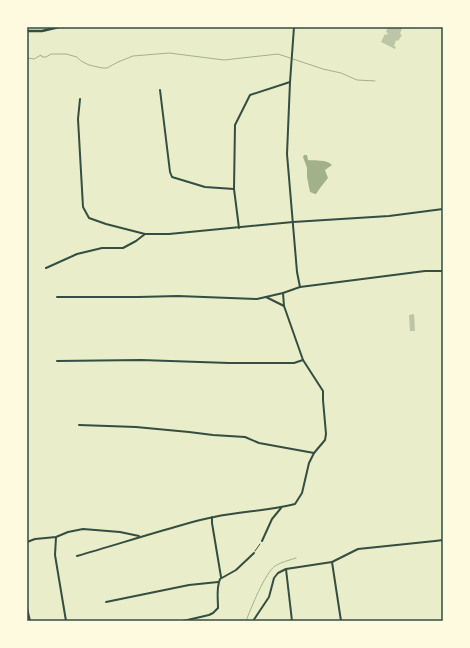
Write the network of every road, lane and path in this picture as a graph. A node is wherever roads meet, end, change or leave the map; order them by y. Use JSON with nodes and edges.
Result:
{"nodes":[{"id":1,"x":59,"y":27,"type":"edge"},
{"id":2,"x":294,"y":27,"type":"edge"},
{"id":3,"x":27,"y":31,"type":"edge"},
{"id":4,"x":290,"y":82,"type":"junction"},
{"id":5,"x":160,"y":90,"type":"dead end"},
{"id":6,"x":80,"y":99,"type":"dead end"},
{"id":7,"x":234,"y":189,"type":"junction"},
{"id":8,"x":443,"y":209,"type":"edge"},
{"id":9,"x":293,"y":222,"type":"junction"},
{"id":10,"x":239,"y":228,"type":"junction"},
{"id":11,"x":145,"y":234,"type":"junction"},
{"id":12,"x":46,"y":268,"type":"dead end"},
{"id":13,"x":443,"y":271,"type":"edge"},
{"id":14,"x":300,"y":287,"type":"junction"},
{"id":15,"x":283,"y":293,"type":"junction"},
{"id":16,"x":57,"y":297,"type":"dead end"},
{"id":17,"x":266,"y":297,"type":"junction"},
{"id":18,"x":284,"y":306,"type":"junction"},
{"id":19,"x":303,"y":360,"type":"junction"},
{"id":20,"x":57,"y":361,"type":"dead end"},
{"id":21,"x":79,"y":425,"type":"dead end"},
{"id":22,"x":314,"y":453,"type":"junction"},
{"id":23,"x":282,"y":508,"type":"junction"},
{"id":24,"x":212,"y":517,"type":"junction"},
{"id":25,"x":140,"y":536,"type":"junction"},
{"id":26,"x":56,"y":537,"type":"junction"},
{"id":27,"x":443,"y":540,"type":"edge"},
{"id":28,"x":262,"y":541,"type":"joint"},
{"id":29,"x":27,"y":542,"type":"edge"},
{"id":30,"x":254,"y":553,"type":"joint"},
{"id":31,"x":77,"y":556,"type":"dead end"},
{"id":32,"x":332,"y":562,"type":"junction"},
{"id":33,"x":286,"y":569,"type":"junction"},
{"id":34,"x":221,"y":577,"type":"junction"},
{"id":35,"x":218,"y":582,"type":"junction"},
{"id":36,"x":106,"y":602,"type":"dead end"},
{"id":37,"x":27,"y":608,"type":"edge"},
{"id":38,"x":30,"y":621,"type":"edge"},
{"id":39,"x":66,"y":621,"type":"edge"},
{"id":40,"x":183,"y":621,"type":"edge"},
{"id":41,"x":254,"y":621,"type":"edge"},
{"id":42,"x":292,"y":621,"type":"edge"},
{"id":43,"x":341,"y":621,"type":"edge"}],
"edges":[{"from":1,"to":3,"type":"street"},
{"from":2,"to":4,"type":"street"},
{"from":4,"to":7,"type":"street"},
{"from":4,"to":9,"type":"street"},
{"from":5,"to":7,"type":"street"},
{"from":6,"to":11,"type":"street"},
{"from":7,"to":10,"type":"street"},
{"from":8,"to":9,"type":"street"},
{"from":9,"to":10,"type":"street"},
{"from":9,"to":14,"type":"street"},
{"from":10,"to":11,"type":"street"},
{"from":11,"to":12,"type":"street"},
{"from":13,"to":14,"type":"street"},
{"from":14,"to":15,"type":"street"},
{"from":15,"to":17,"type":"street"},
{"from":15,"to":18,"type":"street"},
{"from":16,"to":17,"type":"street"},
{"from":17,"to":18,"type":"street"},
{"from":18,"to":19,"type":"street"},
{"from":19,"to":20,"type":"street"},
{"from":19,"to":22,"type":"street"},
{"from":21,"to":22,"type":"street"},
{"from":22,"to":23,"type":"street"},
{"from":23,"to":24,"type":"street"},
{"from":23,"to":28,"type":"street"},
{"from":24,"to":25,"type":"street"},
{"from":24,"to":34,"type":"street"},
{"from":25,"to":26,"type":"street"},
{"from":25,"to":31,"type":"street"},
{"from":26,"to":29,"type":"street"},
{"from":26,"to":39,"type":"street"},
{"from":27,"to":32,"type":"street"},
{"from":28,"to":30,"type":"path"},
{"from":30,"to":34,"type":"street"},
{"from":32,"to":33,"type":"street"},
{"from":32,"to":43,"type":"street"},
{"from":33,"to":41,"type":"street"},
{"from":33,"to":42,"type":"street"},
{"from":34,"to":35,"type":"street"},
{"from":35,"to":36,"type":"street"},
{"from":35,"to":40,"type":"street"},
{"from":37,"to":38,"type":"street"}]}
